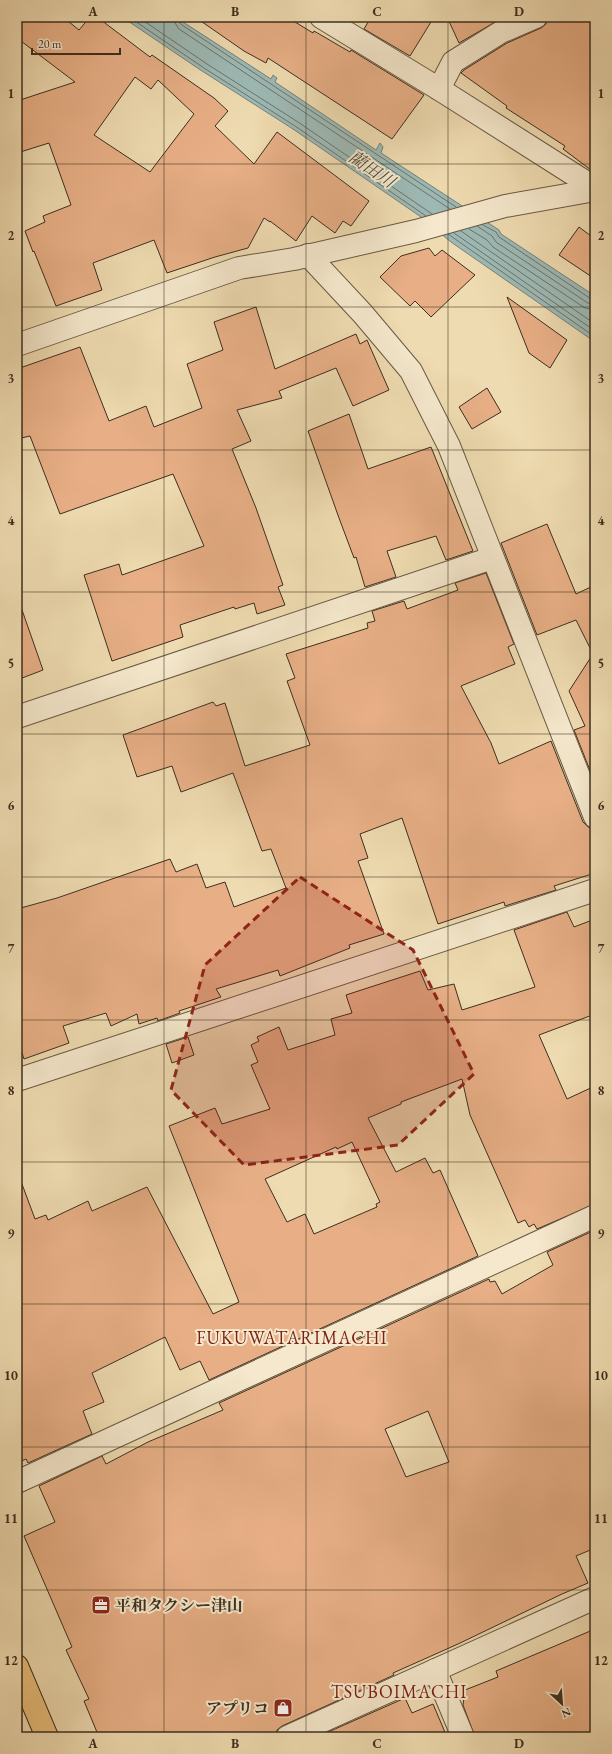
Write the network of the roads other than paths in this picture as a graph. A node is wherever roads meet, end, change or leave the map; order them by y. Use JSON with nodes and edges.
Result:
{"nodes":[{"id":1,"x":320,"y":17,"type":"edge"},
{"id":2,"x":536,"y":17,"type":"edge"},
{"id":3,"x":439,"y":89,"type":"junction"},
{"id":4,"x":595,"y":189,"type":"edge"},
{"id":5,"x":308,"y":255,"type":"junction"},
{"id":6,"x":17,"y":345,"type":"edge"},
{"id":7,"x":492,"y":558,"type":"junction"},
{"id":8,"x":17,"y":717,"type":"edge"},
{"id":9,"x":595,"y":817,"type":"edge"},
{"id":10,"x":595,"y":890,"type":"edge"},
{"id":11,"x":17,"y":1080,"type":"edge"},
{"id":12,"x":595,"y":1216,"type":"edge"},
{"id":13,"x":17,"y":1482,"type":"edge"},
{"id":14,"x":595,"y":1598,"type":"edge"},
{"id":15,"x":435,"y":1670,"type":"junction"},
{"id":16,"x":18,"y":1673,"type":"edge"},
{"id":17,"x":47,"y":1737,"type":"edge"},
{"id":18,"x":287,"y":1737,"type":"edge"},
{"id":19,"x":463,"y":1737,"type":"edge"}],
"edges":[{"from":1,"to":3,"type":"street"},
{"from":2,"to":3,"type":"street"},
{"from":3,"to":4,"type":"street"},
{"from":4,"to":5,"type":"street"},
{"from":5,"to":6,"type":"street"},
{"from":5,"to":7,"type":"street"},
{"from":7,"to":8,"type":"street"},
{"from":7,"to":9,"type":"street"},
{"from":10,"to":11,"type":"street"},
{"from":12,"to":13,"type":"street"},
{"from":14,"to":15,"type":"street"},
{"from":15,"to":18,"type":"street"},
{"from":15,"to":19,"type":"street"},
{"from":16,"to":17,"type":"main road"}]}
